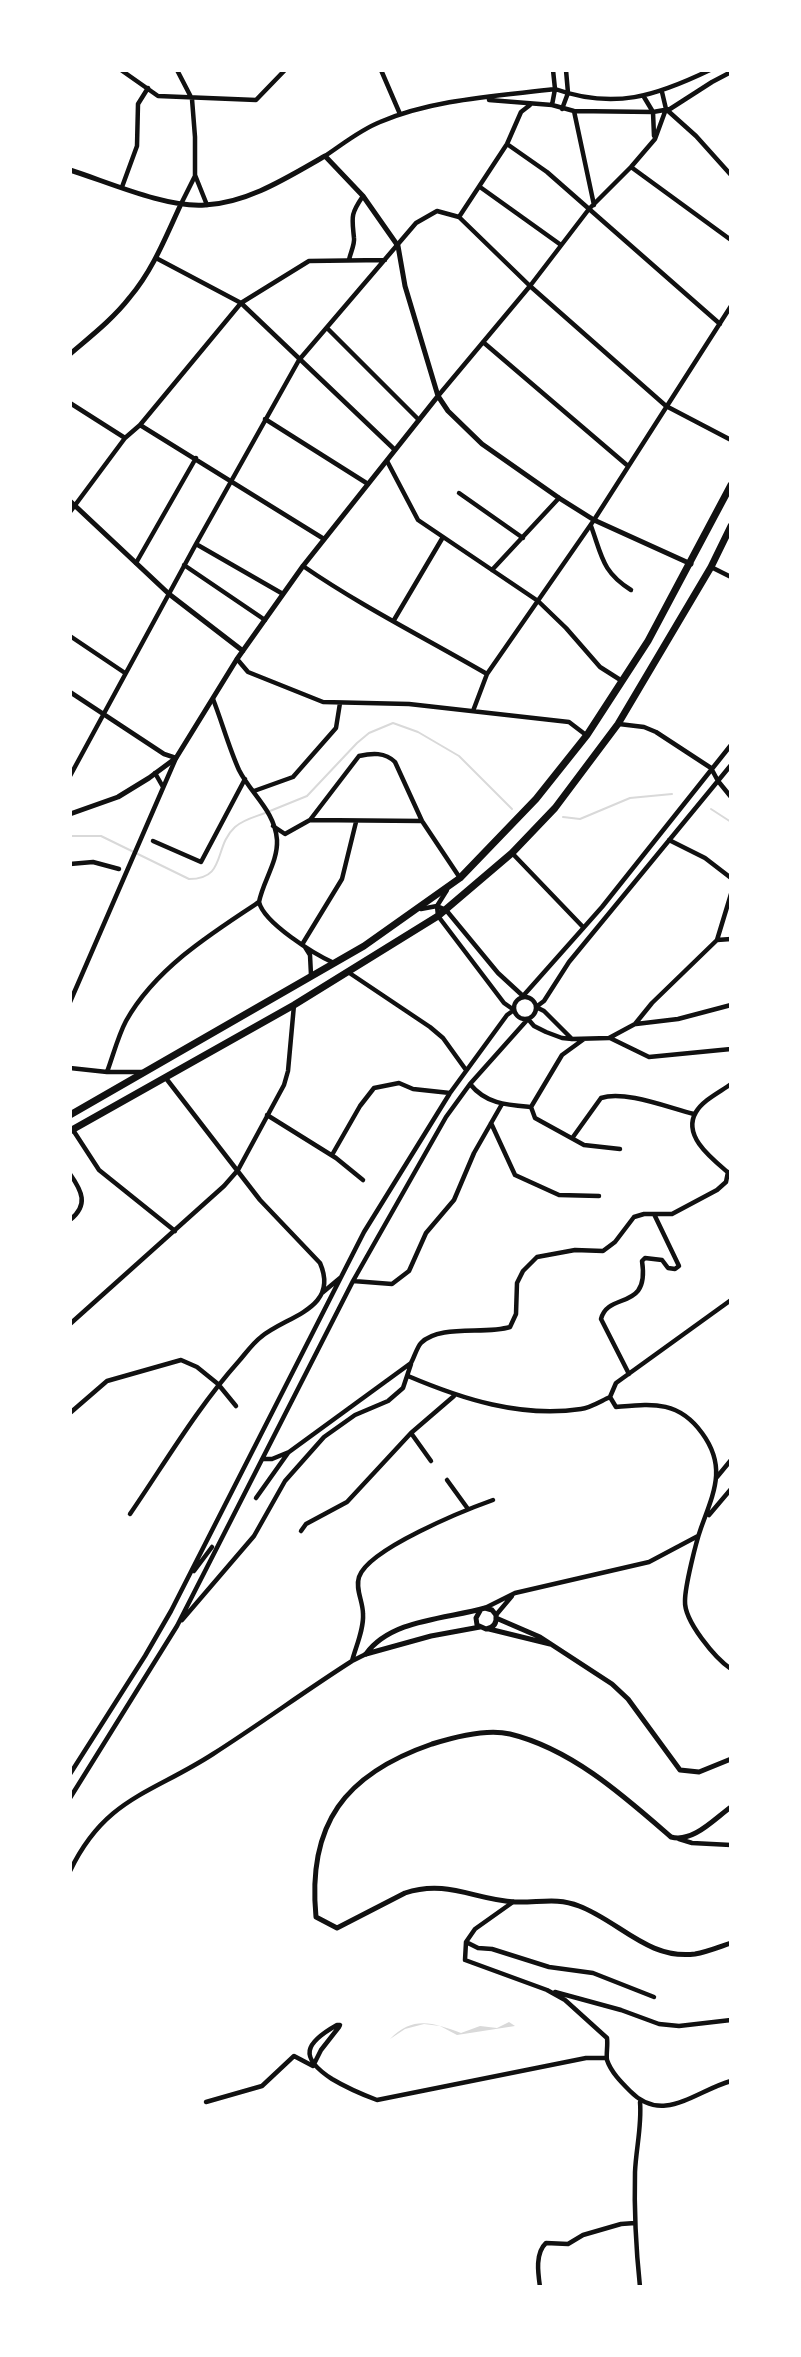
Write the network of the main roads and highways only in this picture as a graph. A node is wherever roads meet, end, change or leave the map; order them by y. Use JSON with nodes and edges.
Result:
{"nodes":[{"id":1,"x":731,"y":485,"type":"edge"},
{"id":2,"x":731,"y":526,"type":"edge"},
{"id":3,"x":70,"y":1115,"type":"edge"},
{"id":4,"x":71,"y":1130,"type":"edge"}],
"edges":[{"from":1,"to":3,"type":"highway"},
{"from":2,"to":4,"type":"highway"}]}
